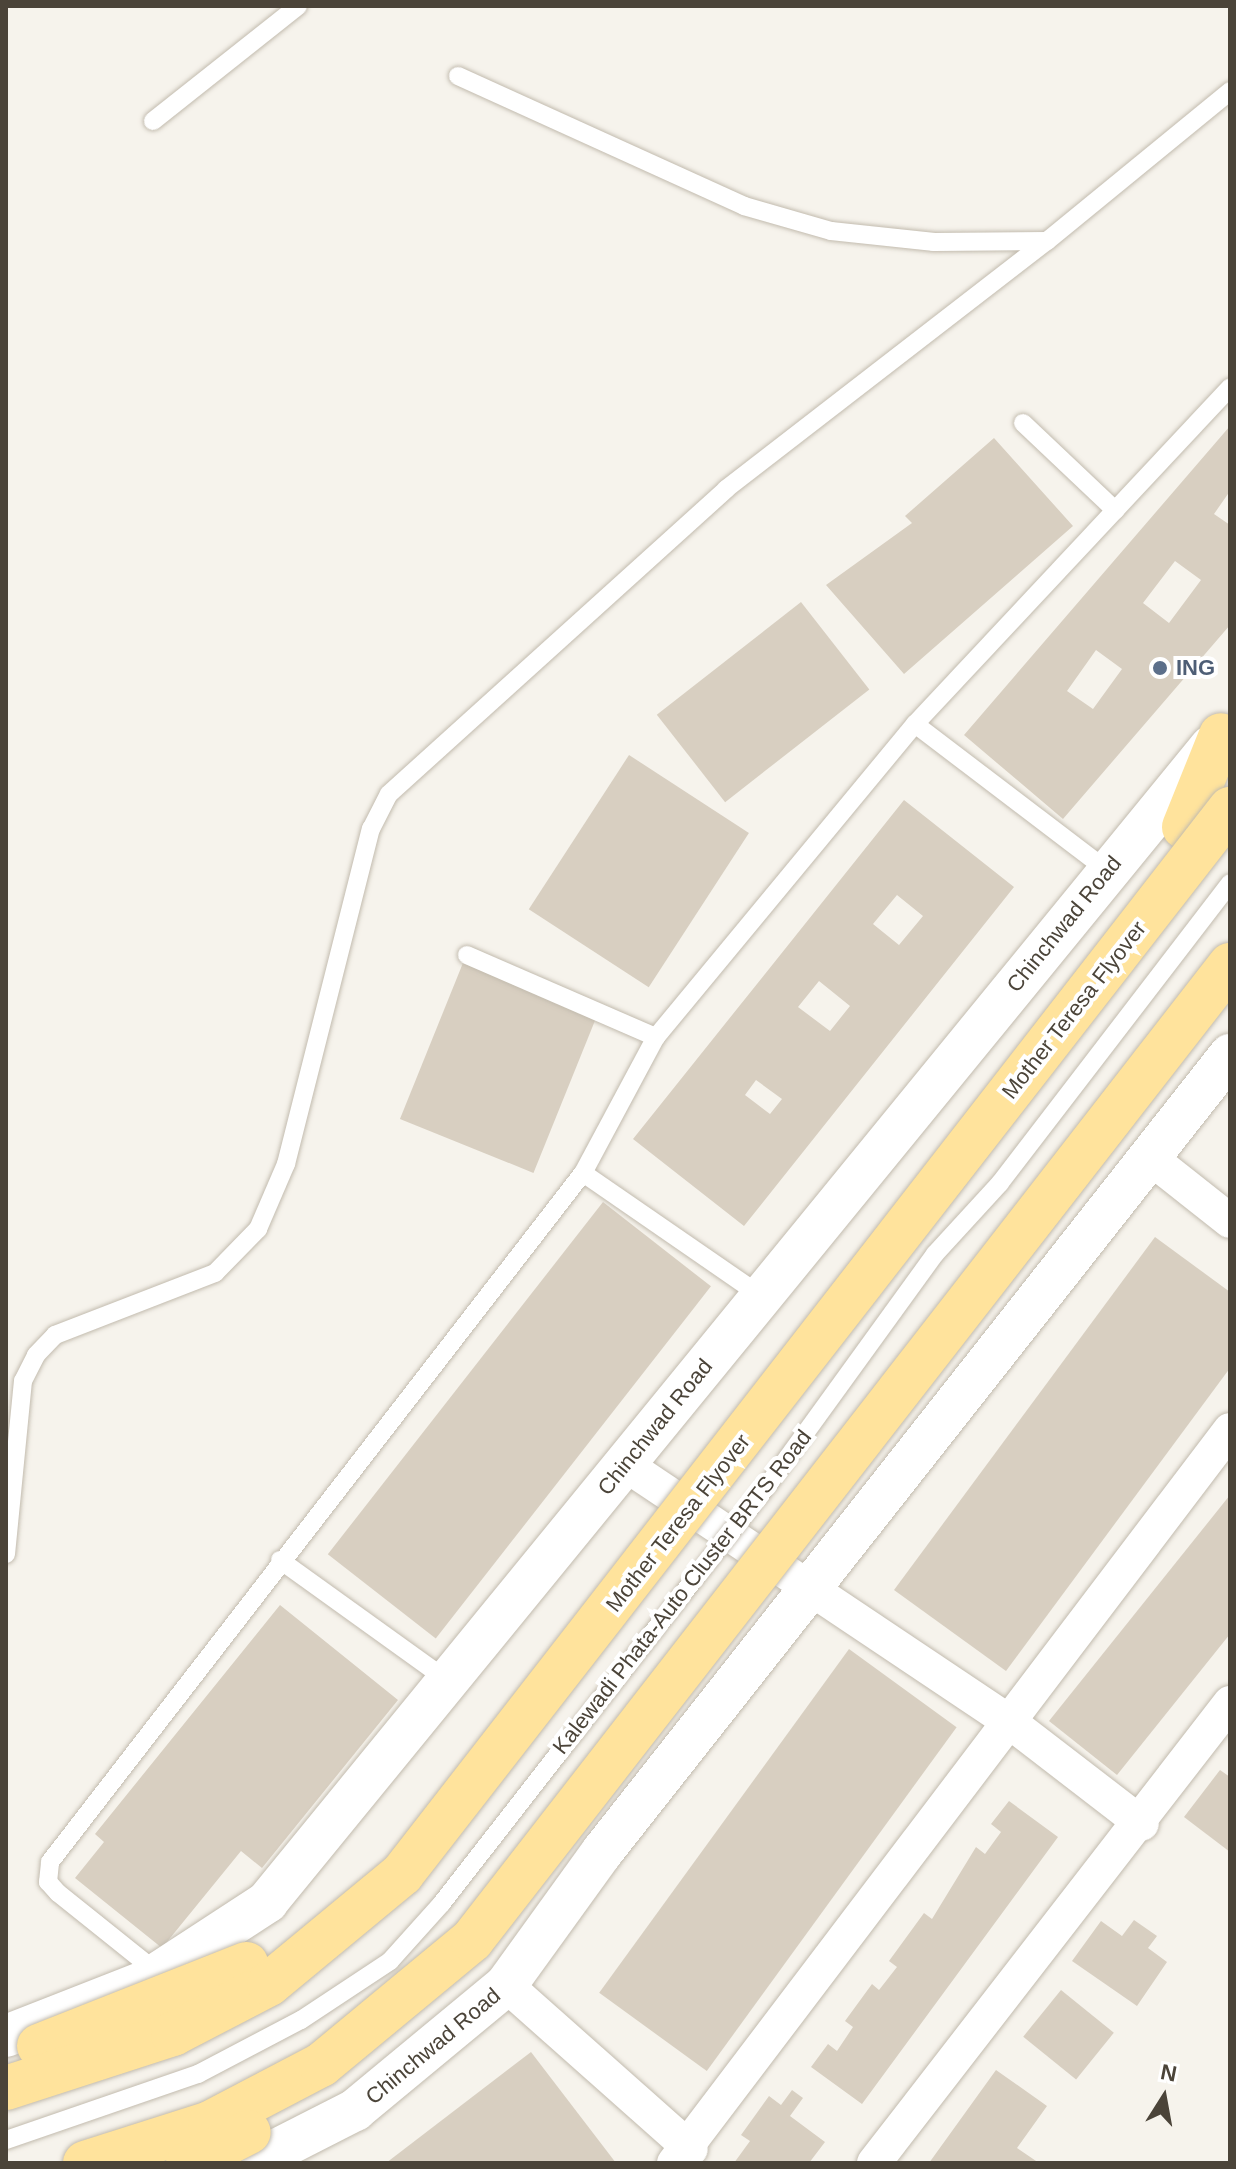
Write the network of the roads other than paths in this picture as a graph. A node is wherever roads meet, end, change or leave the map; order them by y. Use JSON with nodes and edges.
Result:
{"nodes":[{"id":1,"x":298,"y":6,"type":"edge"},
{"id":2,"x":458,"y":76,"type":"dead end"},
{"id":3,"x":1230,"y":91,"type":"edge"},
{"id":4,"x":153,"y":121,"type":"dead end"},
{"id":5,"x":1047,"y":241,"type":"junction"},
{"id":6,"x":1230,"y":387,"type":"edge"},
{"id":7,"x":1023,"y":423,"type":"dead end"},
{"id":8,"x":1115,"y":510,"type":"junction"},
{"id":9,"x":915,"y":724,"type":"junction"},
{"id":10,"x":1226,"y":729,"type":"edge"},
{"id":11,"x":1230,"y":809,"type":"edge"},
{"id":12,"x":1108,"y":871,"type":"junction"},
{"id":13,"x":1230,"y":883,"type":"edge"},
{"id":14,"x":467,"y":955,"type":"dead end"},
{"id":15,"x":1230,"y":965,"type":"edge"},
{"id":16,"x":1230,"y":1002,"type":"edge"},
{"id":17,"x":656,"y":1037,"type":"junction"},
{"id":18,"x":1230,"y":1055,"type":"edge"},
{"id":19,"x":1149,"y":1157,"type":"junction"},
{"id":20,"x":583,"y":1173,"type":"junction"},
{"id":21,"x":1230,"y":1221,"type":"edge"},
{"id":22,"x":761,"y":1296,"type":"junction"},
{"id":23,"x":1230,"y":1430,"type":"edge"},
{"id":24,"x":626,"y":1465,"type":"junction"},
{"id":25,"x":6,"y":1554,"type":"edge"},
{"id":26,"x":280,"y":1560,"type":"junction"},
{"id":27,"x":811,"y":1587,"type":"junction"},
{"id":28,"x":451,"y":1682,"type":"junction"},
{"id":29,"x":1230,"y":1703,"type":"edge"},
{"id":30,"x":1011,"y":1723,"type":"junction"},
{"id":31,"x":1142,"y":1824,"type":"junction"},
{"id":32,"x":158,"y":1973,"type":"junction"},
{"id":33,"x":506,"y":1985,"type":"junction"},
{"id":34,"x":6,"y":2036,"type":"edge"},
{"id":35,"x":6,"y":2056,"type":"edge"},
{"id":36,"x":6,"y":2088,"type":"edge"},
{"id":37,"x":6,"y":2140,"type":"edge"},
{"id":38,"x":683,"y":2156,"type":"edge"},
{"id":39,"x":85,"y":2163,"type":"edge"},
{"id":40,"x":188,"y":2163,"type":"edge"},
{"id":41,"x":251,"y":2163,"type":"edge"},
{"id":42,"x":874,"y":2163,"type":"edge"}],
"edges":[{"from":1,"to":4,"type":"lane"},
{"from":2,"to":5,"type":"lane"},
{"from":3,"to":5,"type":"lane"},
{"from":5,"to":25,"type":"lane"},
{"from":6,"to":8,"type":"lane"},
{"from":7,"to":8,"type":"lane"},
{"from":8,"to":9,"type":"lane"},
{"from":9,"to":12,"type":"lane"},
{"from":9,"to":17,"type":"lane"},
{"from":10,"to":12,"type":"street","name":"Chinchwad Road"},
{"from":10,"to":35,"type":"main road","bridge":true},
{"from":11,"to":36,"type":"main road","name":"Mother Teresa Flyover","bridge":true},
{"from":12,"to":22,"type":"street","name":"Chinchwad Road"},
{"from":13,"to":37,"type":"lane","name":"Kalewadi Phata-Auto Cluster BRTS Road","bridge":true},
{"from":14,"to":17,"type":"lane"},
{"from":15,"to":39,"type":"main road","bridge":true},
{"from":16,"to":40,"type":"main road","bridge":true},
{"from":17,"to":20,"type":"lane"},
{"from":18,"to":19,"type":"street","name":"Chinchwad Road"},
{"from":19,"to":21,"type":"street"},
{"from":19,"to":27,"type":"street","name":"Chinchwad Road"},
{"from":20,"to":22,"type":"lane"},
{"from":20,"to":26,"type":"lane"},
{"from":22,"to":24,"type":"street","name":"Chinchwad Road"},
{"from":23,"to":30,"type":"street"},
{"from":24,"to":27,"type":"street"},
{"from":24,"to":28,"type":"street","name":"Chinchwad Road"},
{"from":26,"to":28,"type":"lane"},
{"from":26,"to":32,"type":"lane"},
{"from":27,"to":30,"type":"street"},
{"from":27,"to":33,"type":"street","name":"Chinchwad Road"},
{"from":28,"to":32,"type":"street","name":"Chinchwad Road"},
{"from":29,"to":31,"type":"street"},
{"from":30,"to":31,"type":"street"},
{"from":30,"to":38,"type":"street"},
{"from":31,"to":42,"type":"street"},
{"from":32,"to":34,"type":"street","name":"Chinchwad Road"},
{"from":33,"to":38,"type":"street"},
{"from":33,"to":41,"type":"street","name":"Chinchwad Road"}]}
